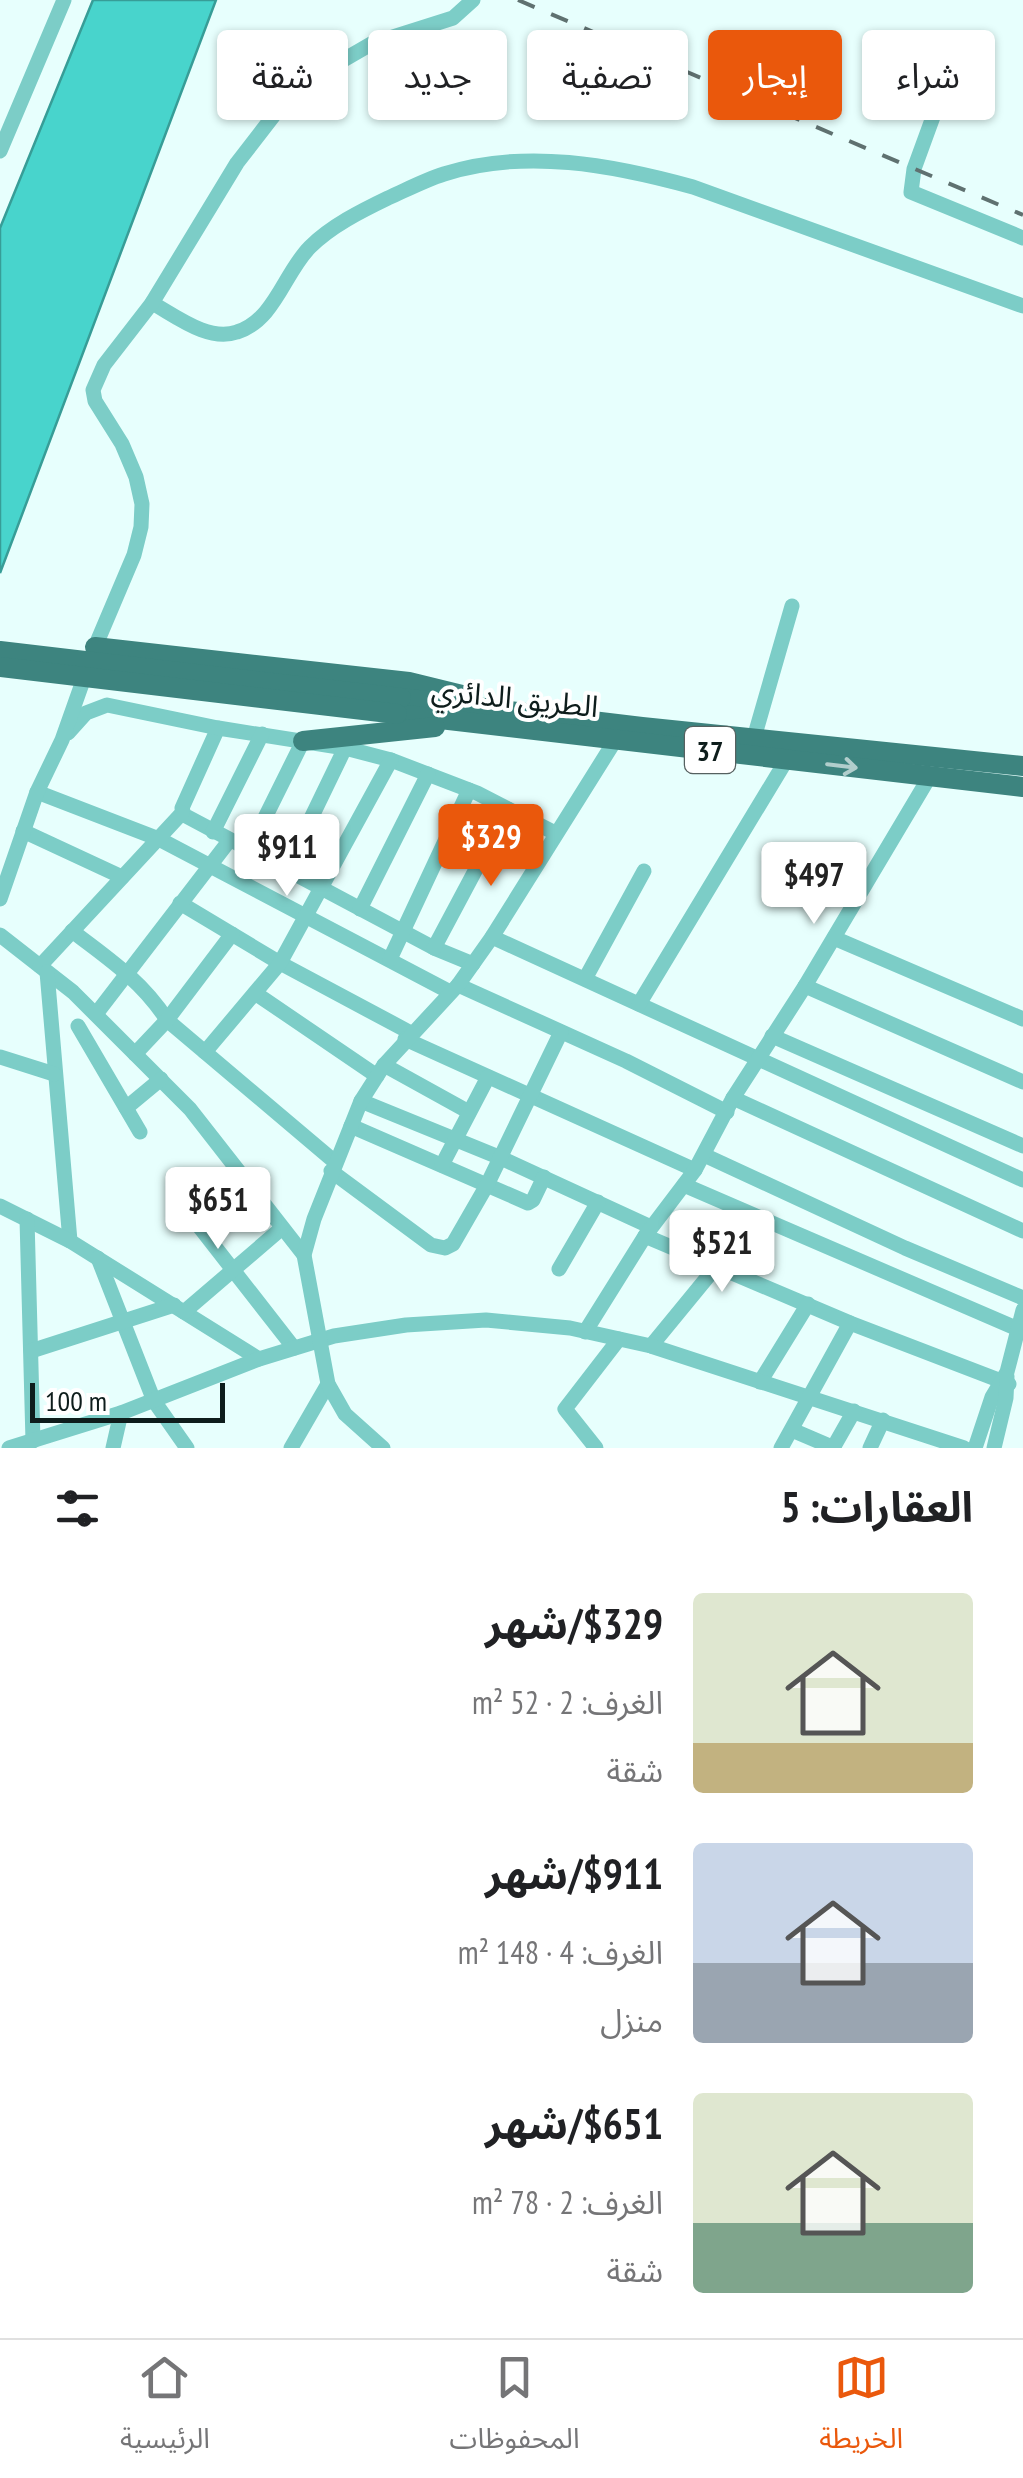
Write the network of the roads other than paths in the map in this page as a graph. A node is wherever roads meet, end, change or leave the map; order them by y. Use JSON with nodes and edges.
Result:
{"nodes":[{"id":1,"x":64,"y":0,"type":"edge"},
{"id":2,"x":473,"y":0,"type":"edge"},
{"id":3,"x":933,"y":120,"type":"edge"},
{"id":4,"x":0,"y":151,"type":"edge"},
{"id":5,"x":1023,"y":238,"type":"edge"},
{"id":6,"x":152,"y":302,"type":"junction"},
{"id":7,"x":1023,"y":306,"type":"edge"},
{"id":8,"x":792,"y":606,"type":"dead end"},
{"id":9,"x":95,"y":647,"type":"junction"},
{"id":10,"x":0,"y":651,"type":"edge"},
{"id":11,"x":0,"y":667,"type":"edge"},
{"id":12,"x":399,"y":706,"type":"junction"},
{"id":13,"x":477,"y":715,"type":"junction"},
{"id":14,"x":218,"y":728,"type":"junction"},
{"id":15,"x":262,"y":734,"type":"junction"},
{"id":16,"x":616,"y":738,"type":"junction"},
{"id":17,"x":754,"y":738,"type":"junction"},
{"id":18,"x":62,"y":740,"type":"junction"},
{"id":19,"x":303,"y":741,"type":"junction"},
{"id":20,"x":345,"y":748,"type":"junction"},
{"id":21,"x":787,"y":759,"type":"junction"},
{"id":22,"x":391,"y":760,"type":"junction"},
{"id":23,"x":1023,"y":766,"type":"edge"},
{"id":24,"x":428,"y":774,"type":"junction"},
{"id":25,"x":930,"y":776,"type":"junction"},
{"id":26,"x":1023,"y":787,"type":"edge"},
{"id":27,"x":469,"y":790,"type":"junction"},
{"id":28,"x":37,"y":792,"type":"junction"},
{"id":29,"x":508,"y":809,"type":"junction"},
{"id":30,"x":182,"y":813,"type":"junction"},
{"id":31,"x":24,"y":831,"type":"junction"},
{"id":32,"x":213,"y":832,"type":"junction"},
{"id":33,"x":555,"y":833,"type":"junction"},
{"id":34,"x":159,"y":839,"type":"junction"},
{"id":35,"x":229,"y":841,"type":"junction"},
{"id":36,"x":248,"y":850,"type":"junction"},
{"id":37,"x":210,"y":867,"type":"junction"},
{"id":38,"x":287,"y":868,"type":"junction"},
{"id":39,"x":644,"y":871,"type":"dead end"},
{"id":40,"x":122,"y":877,"type":"junction"},
{"id":41,"x":319,"y":887,"type":"junction"},
{"id":42,"x":0,"y":899,"type":"edge"},
{"id":43,"x":180,"y":903,"type":"junction"},
{"id":44,"x":360,"y":909,"type":"junction"},
{"id":45,"x":303,"y":917,"type":"junction"},
{"id":46,"x":72,"y":931,"type":"junction"},
{"id":47,"x":403,"y":931,"type":"junction"},
{"id":48,"x":232,"y":934,"type":"junction"},
{"id":49,"x":0,"y":935,"type":"edge"},
{"id":50,"x":492,"y":937,"type":"junction"},
{"id":51,"x":834,"y":938,"type":"junction"},
{"id":52,"x":434,"y":948,"type":"junction"},
{"id":53,"x":390,"y":960,"type":"junction"},
{"id":54,"x":280,"y":963,"type":"junction"},
{"id":55,"x":472,"y":964,"type":"junction"},
{"id":56,"x":44,"y":969,"type":"junction"},
{"id":57,"x":128,"y":972,"type":"junction"},
{"id":58,"x":586,"y":979,"type":"junction"},
{"id":59,"x":806,"y":986,"type":"junction"},
{"id":60,"x":454,"y":988,"type":"junction"},
{"id":61,"x":255,"y":993,"type":"junction"},
{"id":62,"x":639,"y":1004,"type":"junction"},
{"id":63,"x":96,"y":1014,"type":"junction"},
{"id":64,"x":1023,"y":1019,"type":"edge"},
{"id":65,"x":168,"y":1020,"type":"junction"},
{"id":66,"x":78,"y":1026,"type":"dead end"},
{"id":67,"x":561,"y":1032,"type":"junction"},
{"id":68,"x":408,"y":1036,"type":"junction"},
{"id":69,"x":772,"y":1036,"type":"junction"},
{"id":70,"x":204,"y":1052,"type":"junction"},
{"id":71,"x":135,"y":1054,"type":"junction"},
{"id":72,"x":0,"y":1057,"type":"edge"},
{"id":73,"x":759,"y":1058,"type":"junction"},
{"id":74,"x":380,"y":1070,"type":"junction"},
{"id":75,"x":54,"y":1074,"type":"junction"},
{"id":76,"x":488,"y":1077,"type":"junction"},
{"id":77,"x":161,"y":1079,"type":"junction"},
{"id":78,"x":1023,"y":1082,"type":"edge"},
{"id":79,"x":529,"y":1094,"type":"junction"},
{"id":80,"x":361,"y":1101,"type":"junction"},
{"id":81,"x":730,"y":1105,"type":"junction"},
{"id":82,"x":126,"y":1108,"type":"junction"},
{"id":83,"x":469,"y":1112,"type":"junction"},
{"id":84,"x":351,"y":1126,"type":"junction"},
{"id":85,"x":140,"y":1132,"type":"dead end"},
{"id":86,"x":455,"y":1140,"type":"junction"},
{"id":87,"x":1023,"y":1146,"type":"edge"},
{"id":88,"x":501,"y":1158,"type":"junction"},
{"id":89,"x":699,"y":1163,"type":"junction"},
{"id":90,"x":442,"y":1166,"type":"junction"},
{"id":91,"x":333,"y":1167,"type":"junction"},
{"id":92,"x":544,"y":1178,"type":"junction"},
{"id":93,"x":1023,"y":1180,"type":"edge"},
{"id":94,"x":684,"y":1184,"type":"junction"},
{"id":95,"x":488,"y":1185,"type":"junction"},
{"id":96,"x":180,"y":1202,"type":"dead end"},
{"id":97,"x":598,"y":1202,"type":"junction"},
{"id":98,"x":0,"y":1206,"type":"edge"},
{"id":99,"x":746,"y":1213,"type":"junction"},
{"id":100,"x":26,"y":1219,"type":"junction"},
{"id":101,"x":282,"y":1228,"type":"junction"},
{"id":102,"x":648,"y":1231,"type":"junction"},
{"id":103,"x":1023,"y":1231,"type":"edge"},
{"id":104,"x":70,"y":1241,"type":"junction"},
{"id":105,"x":304,"y":1255,"type":"junction"},
{"id":106,"x":97,"y":1258,"type":"junction"},
{"id":107,"x":715,"y":1268,"type":"junction"},
{"id":108,"x":233,"y":1269,"type":"junction"},
{"id":109,"x":558,"y":1269,"type":"dead end"},
{"id":110,"x":1023,"y":1298,"type":"edge"},
{"id":111,"x":808,"y":1304,"type":"junction"},
{"id":112,"x":178,"y":1308,"type":"junction"},
{"id":113,"x":1023,"y":1311,"type":"edge"},
{"id":114,"x":122,"y":1322,"type":"junction"},
{"id":115,"x":850,"y":1323,"type":"junction"},
{"id":116,"x":1018,"y":1329,"type":"junction"},
{"id":117,"x":586,"y":1332,"type":"junction"},
{"id":118,"x":619,"y":1339,"type":"junction"},
{"id":119,"x":318,"y":1341,"type":"junction"},
{"id":120,"x":652,"y":1346,"type":"junction"},
{"id":121,"x":294,"y":1348,"type":"junction"},
{"id":122,"x":32,"y":1351,"type":"junction"},
{"id":123,"x":259,"y":1359,"type":"junction"},
{"id":124,"x":1010,"y":1371,"type":"edge"},
{"id":125,"x":760,"y":1382,"type":"junction"},
{"id":126,"x":328,"y":1384,"type":"junction"},
{"id":127,"x":810,"y":1397,"type":"junction"},
{"id":128,"x":154,"y":1401,"type":"junction"},
{"id":129,"x":854,"y":1411,"type":"junction"},
{"id":130,"x":121,"y":1413,"type":"junction"},
{"id":131,"x":883,"y":1420,"type":"junction"},
{"id":132,"x":792,"y":1430,"type":"junction"},
{"id":133,"x":33,"y":1441,"type":"junction"},
{"id":134,"x":9,"y":1448,"type":"edge"},
{"id":135,"x":113,"y":1448,"type":"edge"},
{"id":136,"x":187,"y":1448,"type":"edge"},
{"id":137,"x":291,"y":1448,"type":"edge"},
{"id":138,"x":383,"y":1448,"type":"edge"},
{"id":139,"x":596,"y":1448,"type":"edge"},
{"id":140,"x":781,"y":1448,"type":"edge"},
{"id":141,"x":833,"y":1448,"type":"edge"},
{"id":142,"x":870,"y":1448,"type":"edge"},
{"id":143,"x":964,"y":1448,"type":"edge"},
{"id":144,"x":975,"y":1448,"type":"edge"},
{"id":145,"x":994,"y":1448,"type":"edge"}],
"edges":[{"from":1,"to":4,"type":"street"},
{"from":2,"to":6,"type":"street"},
{"from":3,"to":5,"type":"street"},
{"from":6,"to":7,"type":"street"},
{"from":6,"to":9,"type":"street"},
{"from":8,"to":17,"type":"street"},
{"from":9,"to":13,"type":"highway"},
{"from":9,"to":18,"type":"street"},
{"from":10,"to":12,"type":"highway","name":"الطريق الدائري","number":"37","bridge":true},
{"from":11,"to":12,"type":"highway","name":"الطريق الدائري","number":"37","bridge":true},
{"from":12,"to":13,"type":"highway","name":"الطريق الدائري","number":"37"},
{"from":13,"to":16,"type":"highway","name":"الطريق الدائري","number":"37"},
{"from":13,"to":17,"type":"highway","name":"الطريق الدائري","number":"37"},
{"from":13,"to":19,"type":"highway"},
{"from":14,"to":15,"type":"street"},
{"from":14,"to":18,"type":"street"},
{"from":14,"to":30,"type":"street"},
{"from":15,"to":19,"type":"street"},
{"from":15,"to":32,"type":"street"},
{"from":16,"to":21,"type":"highway","name":"الطريق الدائري","number":"37"},
{"from":16,"to":33,"type":"street"},
{"from":17,"to":23,"type":"highway","name":"الطريق الدائري","number":"37"},
{"from":18,"to":28,"type":"street"},
{"from":19,"to":20,"type":"street"},
{"from":19,"to":36,"type":"street"},
{"from":20,"to":22,"type":"street"},
{"from":20,"to":38,"type":"street"},
{"from":21,"to":25,"type":"highway","name":"الطريق الدائري","number":"37","one_way":true},
{"from":21,"to":62,"type":"street"},
{"from":22,"to":24,"type":"street"},
{"from":22,"to":41,"type":"street"},
{"from":24,"to":27,"type":"street"},
{"from":24,"to":44,"type":"street"},
{"from":25,"to":26,"type":"highway","name":"الطريق الدائري","number":"37"},
{"from":25,"to":51,"type":"street"},
{"from":27,"to":29,"type":"street"},
{"from":27,"to":47,"type":"street"},
{"from":28,"to":31,"type":"street"},
{"from":28,"to":34,"type":"street"},
{"from":29,"to":33,"type":"street"},
{"from":29,"to":52,"type":"street"},
{"from":30,"to":32,"type":"street"},
{"from":30,"to":34,"type":"street"},
{"from":31,"to":40,"type":"street"},
{"from":31,"to":42,"type":"street"},
{"from":32,"to":35,"type":"street"},
{"from":33,"to":50,"type":"street"},
{"from":34,"to":37,"type":"street"},
{"from":34,"to":40,"type":"street"},
{"from":35,"to":36,"type":"street"},
{"from":35,"to":37,"type":"street"},
{"from":36,"to":38,"type":"street"},
{"from":37,"to":43,"type":"street"},
{"from":37,"to":45,"type":"street"},
{"from":38,"to":41,"type":"street"},
{"from":39,"to":58,"type":"street"},
{"from":40,"to":46,"type":"street"},
{"from":41,"to":44,"type":"street"},
{"from":41,"to":45,"type":"street"},
{"from":43,"to":48,"type":"street"},
{"from":43,"to":57,"type":"street"},
{"from":44,"to":47,"type":"street"},
{"from":45,"to":53,"type":"street"},
{"from":45,"to":54,"type":"street"},
{"from":46,"to":56,"type":"street"},
{"from":46,"to":57,"type":"street"},
{"from":47,"to":52,"type":"street"},
{"from":47,"to":53,"type":"street"},
{"from":48,"to":54,"type":"street"},
{"from":48,"to":65,"type":"street"},
{"from":49,"to":56,"type":"street"},
{"from":50,"to":55,"type":"street"},
{"from":50,"to":58,"type":"street"},
{"from":51,"to":59,"type":"street"},
{"from":51,"to":64,"type":"street"},
{"from":52,"to":55,"type":"street"},
{"from":53,"to":60,"type":"street"},
{"from":54,"to":61,"type":"street"},
{"from":54,"to":68,"type":"street"},
{"from":55,"to":60,"type":"street"},
{"from":56,"to":63,"type":"street"},
{"from":56,"to":75,"type":"street"},
{"from":57,"to":63,"type":"street"},
{"from":57,"to":65,"type":"street"},
{"from":58,"to":62,"type":"street"},
{"from":59,"to":69,"type":"street"},
{"from":59,"to":78,"type":"street"},
{"from":60,"to":67,"type":"street"},
{"from":60,"to":68,"type":"street"},
{"from":61,"to":70,"type":"street"},
{"from":61,"to":74,"type":"street"},
{"from":62,"to":73,"type":"street"},
{"from":63,"to":71,"type":"street"},
{"from":65,"to":70,"type":"street"},
{"from":65,"to":71,"type":"street"},
{"from":66,"to":82,"type":"street"},
{"from":67,"to":79,"type":"street"},
{"from":67,"to":81,"type":"street"},
{"from":68,"to":74,"type":"street"},
{"from":68,"to":76,"type":"street"},
{"from":69,"to":73,"type":"street"},
{"from":69,"to":87,"type":"street"},
{"from":70,"to":91,"type":"street"},
{"from":71,"to":77,"type":"street"},
{"from":72,"to":75,"type":"street"},
{"from":73,"to":81,"type":"street"},
{"from":73,"to":93,"type":"street"},
{"from":74,"to":80,"type":"street"},
{"from":74,"to":83,"type":"street"},
{"from":75,"to":104,"type":"street"},
{"from":76,"to":79,"type":"street"},
{"from":76,"to":83,"type":"street"},
{"from":77,"to":82,"type":"street"},
{"from":77,"to":101,"type":"street"},
{"from":79,"to":88,"type":"street"},
{"from":79,"to":89,"type":"street"},
{"from":80,"to":84,"type":"street"},
{"from":80,"to":86,"type":"street"},
{"from":81,"to":89,"type":"street"},
{"from":81,"to":103,"type":"street"},
{"from":82,"to":85,"type":"street"},
{"from":83,"to":86,"type":"street"},
{"from":84,"to":90,"type":"street"},
{"from":84,"to":91,"type":"street"},
{"from":86,"to":88,"type":"street"},
{"from":86,"to":90,"type":"street"},
{"from":88,"to":92,"type":"street"},
{"from":88,"to":95,"type":"street"},
{"from":89,"to":94,"type":"street"},
{"from":89,"to":110,"type":"street"},
{"from":90,"to":95,"type":"street"},
{"from":91,"to":95,"type":"street"},
{"from":91,"to":105,"type":"street"},
{"from":92,"to":95,"type":"street"},
{"from":92,"to":97,"type":"street"},
{"from":94,"to":99,"type":"street"},
{"from":94,"to":102,"type":"street"},
{"from":96,"to":108,"type":"street"},
{"from":97,"to":102,"type":"street"},
{"from":97,"to":109,"type":"street"},
{"from":98,"to":100,"type":"street"},
{"from":99,"to":107,"type":"street"},
{"from":99,"to":116,"type":"street"},
{"from":100,"to":104,"type":"street"},
{"from":100,"to":122,"type":"street"},
{"from":101,"to":105,"type":"street"},
{"from":101,"to":108,"type":"street"},
{"from":102,"to":107,"type":"street"},
{"from":102,"to":117,"type":"street"},
{"from":104,"to":106,"type":"street"},
{"from":105,"to":119,"type":"street"},
{"from":106,"to":112,"type":"street"},
{"from":106,"to":114,"type":"street"},
{"from":107,"to":111,"type":"street"},
{"from":107,"to":120,"type":"street"},
{"from":108,"to":112,"type":"street"},
{"from":108,"to":121,"type":"street"},
{"from":111,"to":115,"type":"street"},
{"from":111,"to":125,"type":"street"},
{"from":112,"to":114,"type":"street"},
{"from":112,"to":123,"type":"street"},
{"from":113,"to":116,"type":"street"},
{"from":114,"to":122,"type":"street"},
{"from":114,"to":128,"type":"street"},
{"from":115,"to":124,"type":"street"},
{"from":115,"to":127,"type":"street"},
{"from":116,"to":124,"type":"street"},
{"from":117,"to":118,"type":"street"},
{"from":117,"to":119,"type":"street"},
{"from":118,"to":120,"type":"street"},
{"from":118,"to":139,"type":"street"},
{"from":119,"to":121,"type":"street"},
{"from":119,"to":126,"type":"street"},
{"from":120,"to":125,"type":"street"},
{"from":121,"to":123,"type":"street"},
{"from":122,"to":133,"type":"street"},
{"from":123,"to":128,"type":"street"},
{"from":124,"to":144,"type":"street"},
{"from":124,"to":145,"type":"street"},
{"from":125,"to":127,"type":"street"},
{"from":126,"to":137,"type":"street"},
{"from":126,"to":138,"type":"street"},
{"from":127,"to":129,"type":"street"},
{"from":127,"to":132,"type":"street"},
{"from":128,"to":130,"type":"street"},
{"from":128,"to":136,"type":"street"},
{"from":129,"to":131,"type":"street"},
{"from":129,"to":141,"type":"street"},
{"from":130,"to":133,"type":"street"},
{"from":130,"to":135,"type":"street"},
{"from":131,"to":142,"type":"street"},
{"from":131,"to":143,"type":"street"},
{"from":132,"to":140,"type":"street"},
{"from":132,"to":141,"type":"street"},
{"from":133,"to":134,"type":"street"}]}
